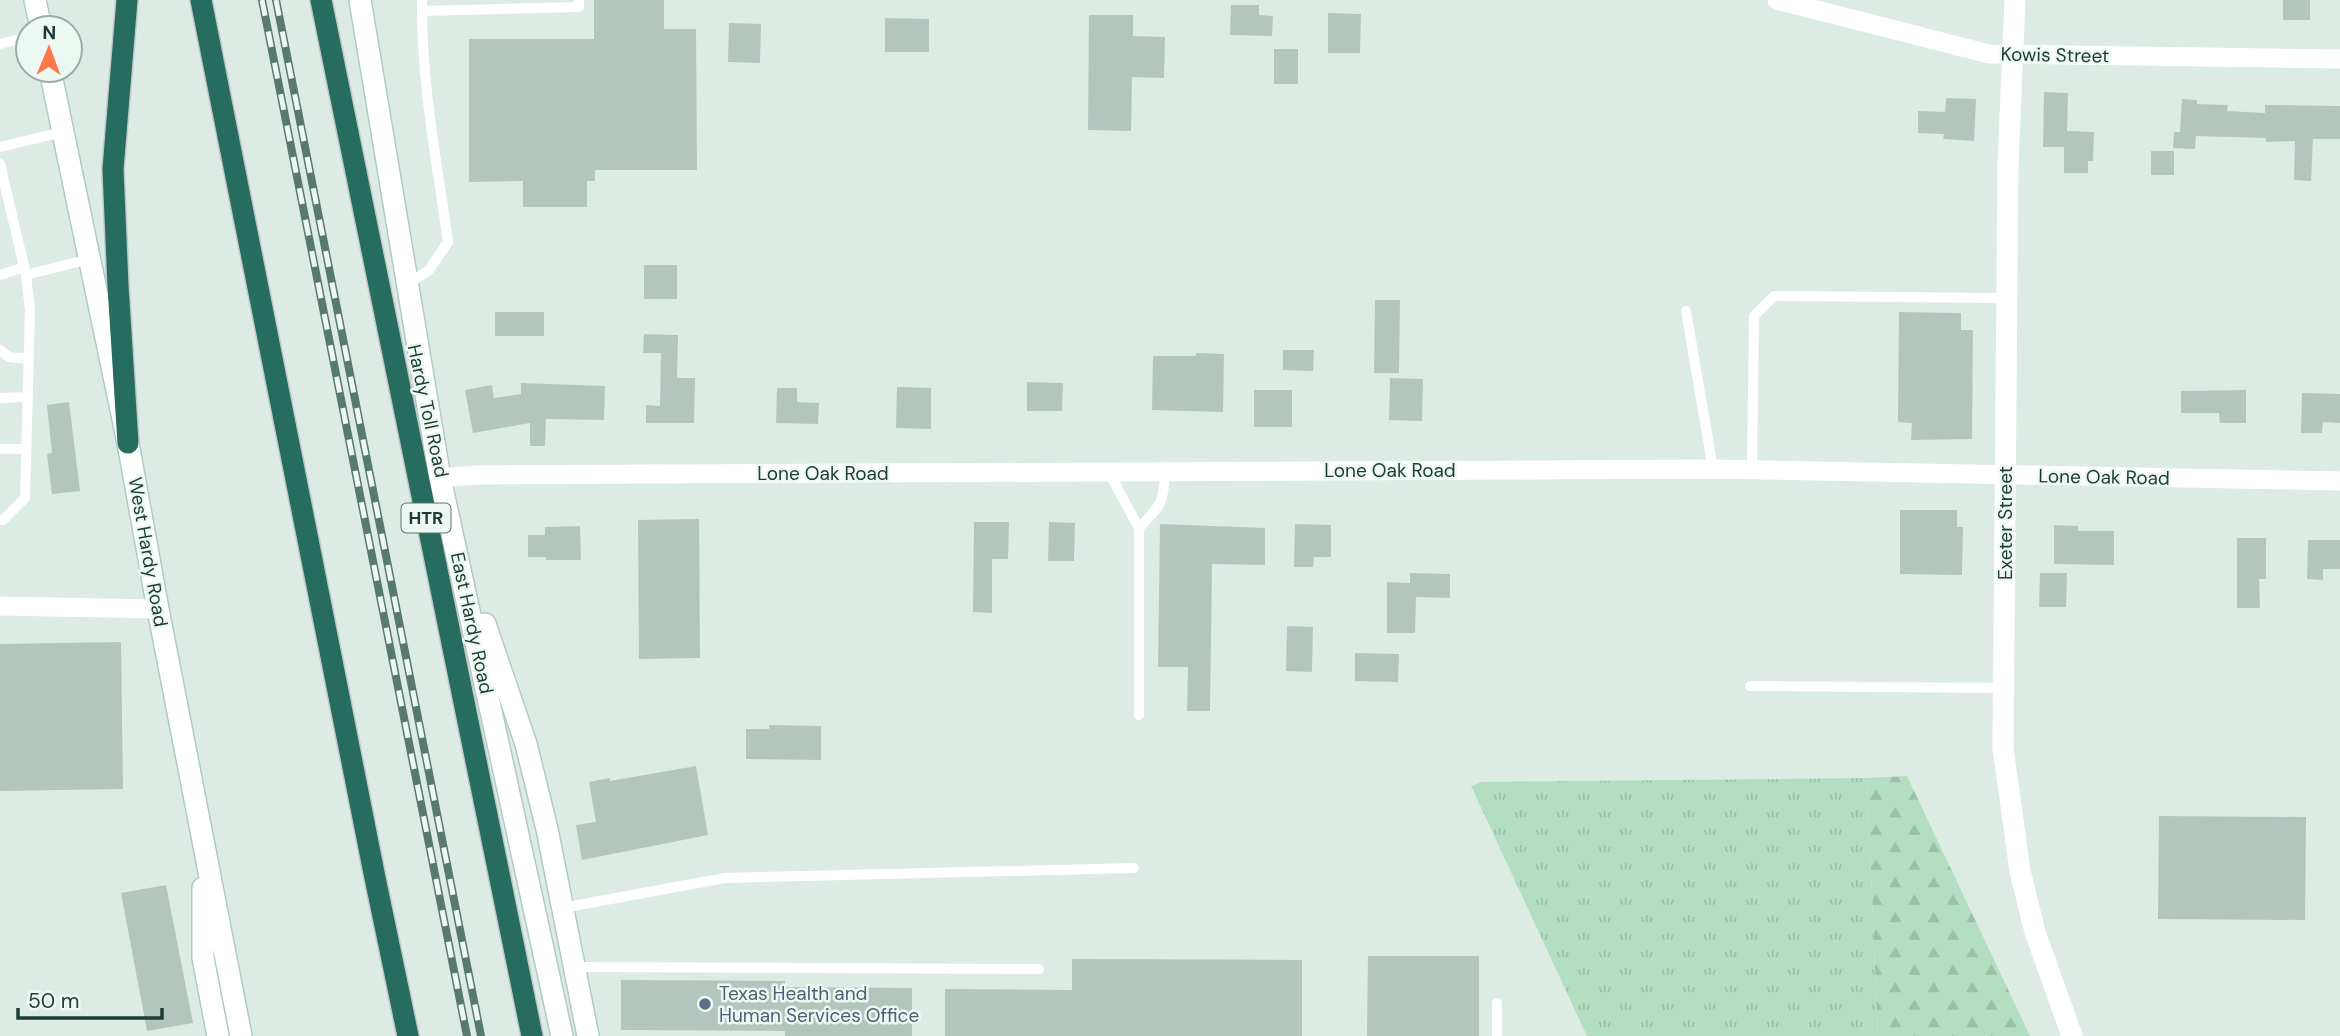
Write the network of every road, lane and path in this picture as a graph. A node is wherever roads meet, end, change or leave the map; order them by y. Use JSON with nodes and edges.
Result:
{"nodes":[{"id":1,"x":127,"y":0,"type":"edge"},
{"id":2,"x":201,"y":0,"type":"edge"},
{"id":3,"x":321,"y":0,"type":"edge"},
{"id":4,"x":360,"y":0,"type":"edge"},
{"id":5,"x":579,"y":0,"type":"edge"},
{"id":6,"x":1777,"y":0,"type":"edge"},
{"id":7,"x":2015,"y":0,"type":"edge"},
{"id":8,"x":422,"y":5,"type":"edge"},
{"id":9,"x":2011,"y":54,"type":"junction"},
{"id":10,"x":2340,"y":59,"type":"edge"},
{"id":11,"x":53,"y":84,"type":"edge"},
{"id":12,"x":63,"y":132,"type":"junction"},
{"id":13,"x":0,"y":147,"type":"edge"},
{"id":14,"x":0,"y":163,"type":"edge"},
{"id":15,"x":90,"y":259,"type":"junction"},
{"id":16,"x":25,"y":271,"type":"junction"},
{"id":17,"x":0,"y":275,"type":"edge"},
{"id":18,"x":408,"y":285,"type":"junction"},
{"id":19,"x":2007,"y":298,"type":"junction"},
{"id":20,"x":1686,"y":311,"type":"dead end"},
{"id":21,"x":0,"y":351,"type":"edge"},
{"id":22,"x":29,"y":359,"type":"junction"},
{"id":23,"x":28,"y":397,"type":"junction"},
{"id":24,"x":0,"y":398,"type":"edge"},
{"id":25,"x":128,"y":443,"type":"junction"},
{"id":26,"x":0,"y":449,"type":"edge"},
{"id":27,"x":26,"y":449,"type":"junction"},
{"id":28,"x":1713,"y":469,"type":"junction"},
{"id":29,"x":1165,"y":470,"type":"junction"},
{"id":30,"x":1752,"y":470,"type":"junction"},
{"id":31,"x":1107,"y":471,"type":"junction"},
{"id":32,"x":2006,"y":475,"type":"junction"},
{"id":33,"x":440,"y":478,"type":"junction"},
{"id":34,"x":2340,"y":481,"type":"edge"},
{"id":35,"x":0,"y":520,"type":"edge"},
{"id":36,"x":1139,"y":527,"type":"junction"},
{"id":37,"x":0,"y":606,"type":"edge"},
{"id":38,"x":158,"y":609,"type":"junction"},
{"id":39,"x":1750,"y":686,"type":"dead end"},
{"id":40,"x":2004,"y":688,"type":"junction"},
{"id":41,"x":1139,"y":715,"type":"dead end"},
{"id":42,"x":203,"y":833,"type":"junction"},
{"id":43,"x":1134,"y":868,"type":"dead end"},
{"id":44,"x":561,"y":908,"type":"junction"},
{"id":45,"x":573,"y":967,"type":"junction"},
{"id":46,"x":1039,"y":969,"type":"dead end"},
{"id":47,"x":1497,"y":1003,"type":"dead end"},
{"id":48,"x":218,"y":1036,"type":"edge"},
{"id":49,"x":241,"y":1036,"type":"edge"},
{"id":50,"x":408,"y":1036,"type":"edge"},
{"id":51,"x":532,"y":1036,"type":"edge"},
{"id":52,"x":562,"y":1036,"type":"edge"},
{"id":53,"x":588,"y":1036,"type":"edge"},
{"id":54,"x":1497,"y":1036,"type":"edge"},
{"id":55,"x":2072,"y":1036,"type":"edge"}],
"edges":[{"from":1,"to":25,"type":"highway"},
{"from":2,"to":50,"type":"highway"},
{"from":3,"to":51,"type":"highway","name":"Hardy Toll Road","number":"HTR"},
{"from":4,"to":18,"type":"main road","name":"East Hardy Road"},
{"from":5,"to":8,"type":"lane"},
{"from":6,"to":9,"type":"street","name":"Kowis Street"},
{"from":7,"to":9,"type":"main road","name":"Exeter Street"},
{"from":8,"to":18,"type":"lane"},
{"from":9,"to":10,"type":"street","name":"Kowis Street"},
{"from":9,"to":19,"type":"main road","name":"Exeter Street"},
{"from":11,"to":12,"type":"main road","name":"West Hardy Road"},
{"from":12,"to":13,"type":"lane"},
{"from":12,"to":15,"type":"main road","name":"West Hardy Road"},
{"from":14,"to":16,"type":"lane"},
{"from":15,"to":16,"type":"lane"},
{"from":15,"to":25,"type":"main road","name":"West Hardy Road"},
{"from":16,"to":17,"type":"lane"},
{"from":16,"to":22,"type":"lane"},
{"from":18,"to":33,"type":"main road","name":"East Hardy Road"},
{"from":19,"to":30,"type":"lane"},
{"from":19,"to":32,"type":"main road","name":"Exeter Street"},
{"from":20,"to":28,"type":"lane"},
{"from":21,"to":22,"type":"lane"},
{"from":22,"to":23,"type":"lane"},
{"from":23,"to":24,"type":"lane"},
{"from":23,"to":27,"type":"lane"},
{"from":25,"to":38,"type":"main road","name":"West Hardy Road"},
{"from":26,"to":27,"type":"lane"},
{"from":27,"to":35,"type":"lane"},
{"from":28,"to":29,"type":"street","name":"Lone Oak Road"},
{"from":28,"to":30,"type":"street","name":"Lone Oak Road"},
{"from":29,"to":31,"type":"street","name":"Lone Oak Road"},
{"from":29,"to":36,"type":"lane"},
{"from":30,"to":32,"type":"street","name":"Lone Oak Road"},
{"from":31,"to":33,"type":"street","name":"Lone Oak Road"},
{"from":31,"to":36,"type":"lane"},
{"from":32,"to":34,"type":"street","name":"Lone Oak Road"},
{"from":32,"to":40,"type":"main road","name":"Exeter Street"},
{"from":33,"to":44,"type":"main road"},
{"from":33,"to":52,"type":"main road","name":"East Hardy Road"},
{"from":36,"to":41,"type":"lane"},
{"from":37,"to":38,"type":"street"},
{"from":38,"to":42,"type":"main road","name":"West Hardy Road"},
{"from":39,"to":40,"type":"lane"},
{"from":40,"to":55,"type":"main road","name":"Exeter Street"},
{"from":42,"to":48,"type":"main road"},
{"from":42,"to":49,"type":"main road","name":"West Hardy Road"},
{"from":43,"to":44,"type":"lane"},
{"from":44,"to":45,"type":"main road"},
{"from":45,"to":46,"type":"lane"},
{"from":45,"to":53,"type":"main road"},
{"from":47,"to":54,"type":"lane"}]}
